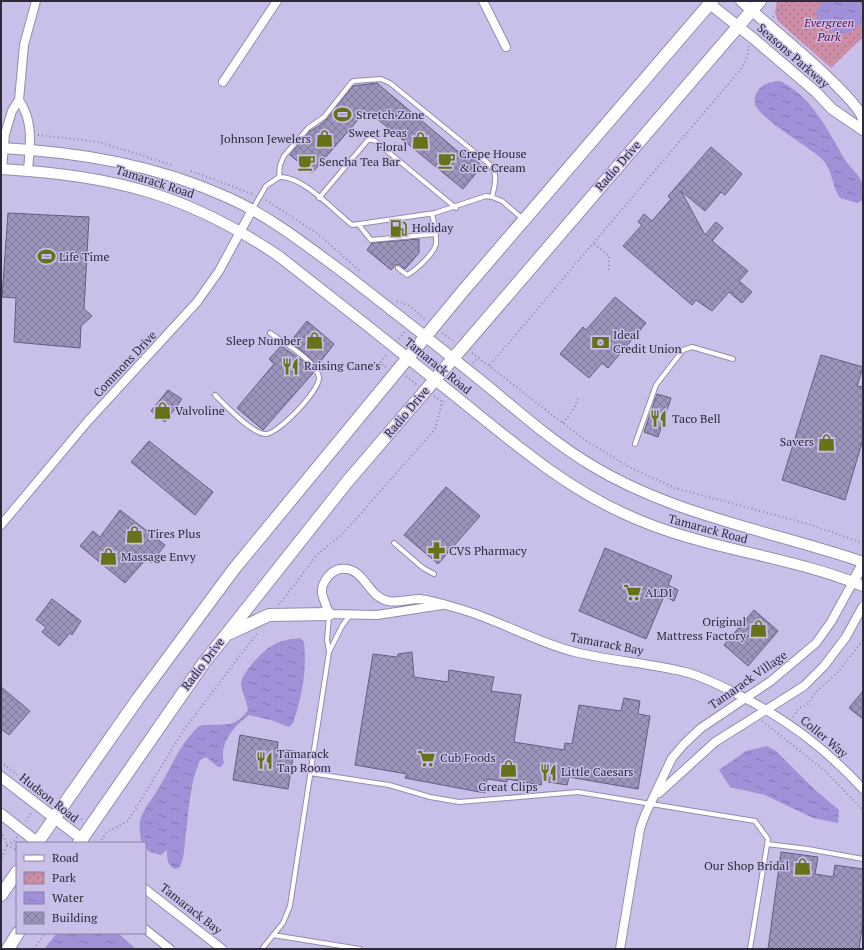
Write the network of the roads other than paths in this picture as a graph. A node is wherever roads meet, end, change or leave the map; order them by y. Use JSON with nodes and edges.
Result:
{"nodes":[{"id":1,"x":36,"y":1,"type":"edge"},
{"id":2,"x":277,"y":1,"type":"edge"},
{"id":3,"x":483,"y":1,"type":"edge"},
{"id":4,"x":741,"y":1,"type":"edge"},
{"id":5,"x":760,"y":1,"type":"edge"},
{"id":6,"x":709,"y":2,"type":"edge"},
{"id":7,"x":751,"y":11,"type":"junction"},
{"id":8,"x":738,"y":26,"type":"junction"},
{"id":9,"x":506,"y":47,"type":"dead end"},
{"id":10,"x":223,"y":82,"type":"dead end"},
{"id":11,"x":19,"y":100,"type":"junction"},
{"id":12,"x":863,"y":119,"type":"edge"},
{"id":13,"x":863,"y":130,"type":"edge"},
{"id":14,"x":2,"y":148,"type":"edge"},
{"id":15,"x":30,"y":149,"type":"junction"},
{"id":16,"x":2,"y":169,"type":"edge"},
{"id":17,"x":28,"y":170,"type":"junction"},
{"id":18,"x":279,"y":177,"type":"junction"},
{"id":19,"x":492,"y":197,"type":"junction"},
{"id":20,"x":319,"y":198,"type":"junction"},
{"id":21,"x":456,"y":208,"type":"junction"},
{"id":22,"x":252,"y":210,"type":"junction"},
{"id":23,"x":432,"y":214,"type":"junction"},
{"id":24,"x":524,"y":220,"type":"junction"},
{"id":25,"x":358,"y":224,"type":"junction"},
{"id":26,"x":240,"y":232,"type":"junction"},
{"id":27,"x":435,"y":234,"type":"junction"},
{"id":28,"x":398,"y":268,"type":"dead end"},
{"id":29,"x":270,"y":333,"type":"dead end"},
{"id":30,"x":425,"y":336,"type":"junction"},
{"id":31,"x":407,"y":357,"type":"junction"},
{"id":32,"x":453,"y":358,"type":"junction"},
{"id":33,"x":733,"y":359,"type":"dead end"},
{"id":34,"x":435,"y":379,"type":"junction"},
{"id":35,"x":215,"y":395,"type":"dead end"},
{"id":36,"x":635,"y":444,"type":"dead end"},
{"id":37,"x":1,"y":525,"type":"edge"},
{"id":38,"x":394,"y":543,"type":"dead end"},
{"id":39,"x":863,"y":563,"type":"edge"},
{"id":40,"x":434,"y":574,"type":"dead end"},
{"id":41,"x":853,"y":582,"type":"junction"},
{"id":42,"x":863,"y":586,"type":"edge"},
{"id":43,"x":442,"y":605,"type":"junction"},
{"id":44,"x":863,"y":606,"type":"edge"},
{"id":45,"x":329,"y":614,"type":"junction"},
{"id":46,"x":350,"y":614,"type":"junction"},
{"id":47,"x":225,"y":635,"type":"junction"},
{"id":48,"x":329,"y":652,"type":"junction"},
{"id":49,"x":744,"y":697,"type":"junction"},
{"id":50,"x":766,"y":709,"type":"junction"},
{"id":51,"x":310,"y":773,"type":"junction"},
{"id":52,"x":1,"y":777,"type":"edge"},
{"id":53,"x":863,"y":789,"type":"edge"},
{"id":54,"x":655,"y":796,"type":"junction"},
{"id":55,"x":650,"y":805,"type":"junction"},
{"id":56,"x":1,"y":814,"type":"edge"},
{"id":57,"x":54,"y":819,"type":"junction"},
{"id":58,"x":36,"y":842,"type":"edge"},
{"id":59,"x":38,"y":842,"type":"edge"},
{"id":60,"x":82,"y":842,"type":"edge"},
{"id":61,"x":767,"y":844,"type":"junction"},
{"id":62,"x":863,"y":859,"type":"edge"},
{"id":63,"x":16,"y":873,"type":"edge"},
{"id":64,"x":146,"y":890,"type":"edge"},
{"id":65,"x":1,"y":895,"type":"edge"},
{"id":66,"x":146,"y":930,"type":"edge"},
{"id":67,"x":17,"y":934,"type":"edge"},
{"id":68,"x":273,"y":935,"type":"junction"},
{"id":69,"x":8,"y":949,"type":"edge"},
{"id":70,"x":170,"y":949,"type":"edge"},
{"id":71,"x":222,"y":949,"type":"edge"},
{"id":72,"x":262,"y":949,"type":"edge"},
{"id":73,"x":360,"y":949,"type":"edge"},
{"id":74,"x":620,"y":949,"type":"edge"},
{"id":75,"x":750,"y":949,"type":"edge"}],
"edges":[{"from":1,"to":11,"type":"street"},
{"from":2,"to":10,"type":"street"},
{"from":3,"to":9,"type":"street"},
{"from":4,"to":7,"type":"street","name":"Seasons Parkway"},
{"from":5,"to":7,"type":"main road","name":"Radio Drive"},
{"from":6,"to":8,"type":"street","name":"Seasons Parkway"},
{"from":6,"to":24,"type":"main road"},
{"from":7,"to":8,"type":"main road","name":"Radio Drive"},
{"from":7,"to":12,"type":"street","name":"Seasons Parkway"},
{"from":8,"to":13,"type":"street","name":"Seasons Parkway"},
{"from":8,"to":32,"type":"main road","name":"Radio Drive"},
{"from":11,"to":14,"type":"street"},
{"from":11,"to":15,"type":"street"},
{"from":14,"to":15,"type":"street","name":"Tamarack Road"},
{"from":14,"to":16,"type":"street"},
{"from":15,"to":17,"type":"street"},
{"from":15,"to":22,"type":"street","name":"Tamarack Road"},
{"from":16,"to":17,"type":"street","name":"Tamarack Road"},
{"from":17,"to":26,"type":"street","name":"Tamarack Road"},
{"from":18,"to":19,"type":"lane"},
{"from":18,"to":20,"type":"lane"},
{"from":18,"to":22,"type":"lane"},
{"from":19,"to":21,"type":"lane"},
{"from":19,"to":24,"type":"lane"},
{"from":20,"to":21,"type":"lane"},
{"from":20,"to":25,"type":"lane"},
{"from":21,"to":23,"type":"lane"},
{"from":22,"to":26,"type":"street","name":"Commons Drive"},
{"from":22,"to":30,"type":"street","name":"Tamarack Road"},
{"from":23,"to":25,"type":"lane"},
{"from":23,"to":27,"type":"lane"},
{"from":24,"to":30,"type":"main road"},
{"from":25,"to":27,"type":"lane"},
{"from":26,"to":31,"type":"street","name":"Tamarack Road"},
{"from":26,"to":37,"type":"street","name":"Commons Drive"},
{"from":27,"to":28,"type":"lane"},
{"from":29,"to":35,"type":"lane"},
{"from":30,"to":31,"type":"main road"},
{"from":30,"to":32,"type":"street","name":"Tamarack Road"},
{"from":31,"to":34,"type":"street","name":"Tamarack Road"},
{"from":31,"to":57,"type":"main road"},
{"from":32,"to":34,"type":"main road","name":"Radio Drive"},
{"from":32,"to":39,"type":"street","name":"Tamarack Road"},
{"from":33,"to":36,"type":"lane"},
{"from":34,"to":41,"type":"street","name":"Tamarack Road"},
{"from":34,"to":47,"type":"main road","name":"Radio Drive"},
{"from":38,"to":40,"type":"lane"},
{"from":39,"to":41,"type":"street"},
{"from":41,"to":42,"type":"street","name":"Tamarack Road"},
{"from":41,"to":49,"type":"street","name":"Tamarack Village"},
{"from":43,"to":45,"type":"street","name":"Tamarack Bay"},
{"from":43,"to":46,"type":"street","name":"Tamarack Bay"},
{"from":43,"to":49,"type":"street","name":"Tamarack Bay"},
{"from":44,"to":50,"type":"street","name":"Tamarack Village"},
{"from":45,"to":46,"type":"street","name":"Tamarack Bay"},
{"from":45,"to":47,"type":"main road"},
{"from":45,"to":48,"type":"lane"},
{"from":46,"to":48,"type":"lane"},
{"from":47,"to":60,"type":"main road","name":"Radio Drive"},
{"from":48,"to":51,"type":"lane"},
{"from":49,"to":50,"type":"street","name":"Tamarack Bay"},
{"from":49,"to":54,"type":"street","name":"Tamarack Village"},
{"from":50,"to":53,"type":"street","name":"Coller Way"},
{"from":50,"to":54,"type":"street","name":"Tamarack Village"},
{"from":51,"to":55,"type":"lane"},
{"from":51,"to":68,"type":"lane"},
{"from":52,"to":57,"type":"street","name":"Hudson Road"},
{"from":54,"to":55,"type":"street","name":"Tamarack Village"},
{"from":55,"to":61,"type":"lane"},
{"from":55,"to":74,"type":"street","name":"Tamarack Village"},
{"from":56,"to":58,"type":"street"},
{"from":57,"to":59,"type":"main road"},
{"from":57,"to":60,"type":"street","name":"Hudson Road"},
{"from":61,"to":62,"type":"lane"},
{"from":61,"to":75,"type":"lane"},
{"from":63,"to":65,"type":"main road"},
{"from":64,"to":71,"type":"street","name":"Tamarack Bay"},
{"from":66,"to":70,"type":"street"},
{"from":67,"to":69,"type":"main road"},
{"from":68,"to":72,"type":"lane"},
{"from":68,"to":73,"type":"lane"}]}
